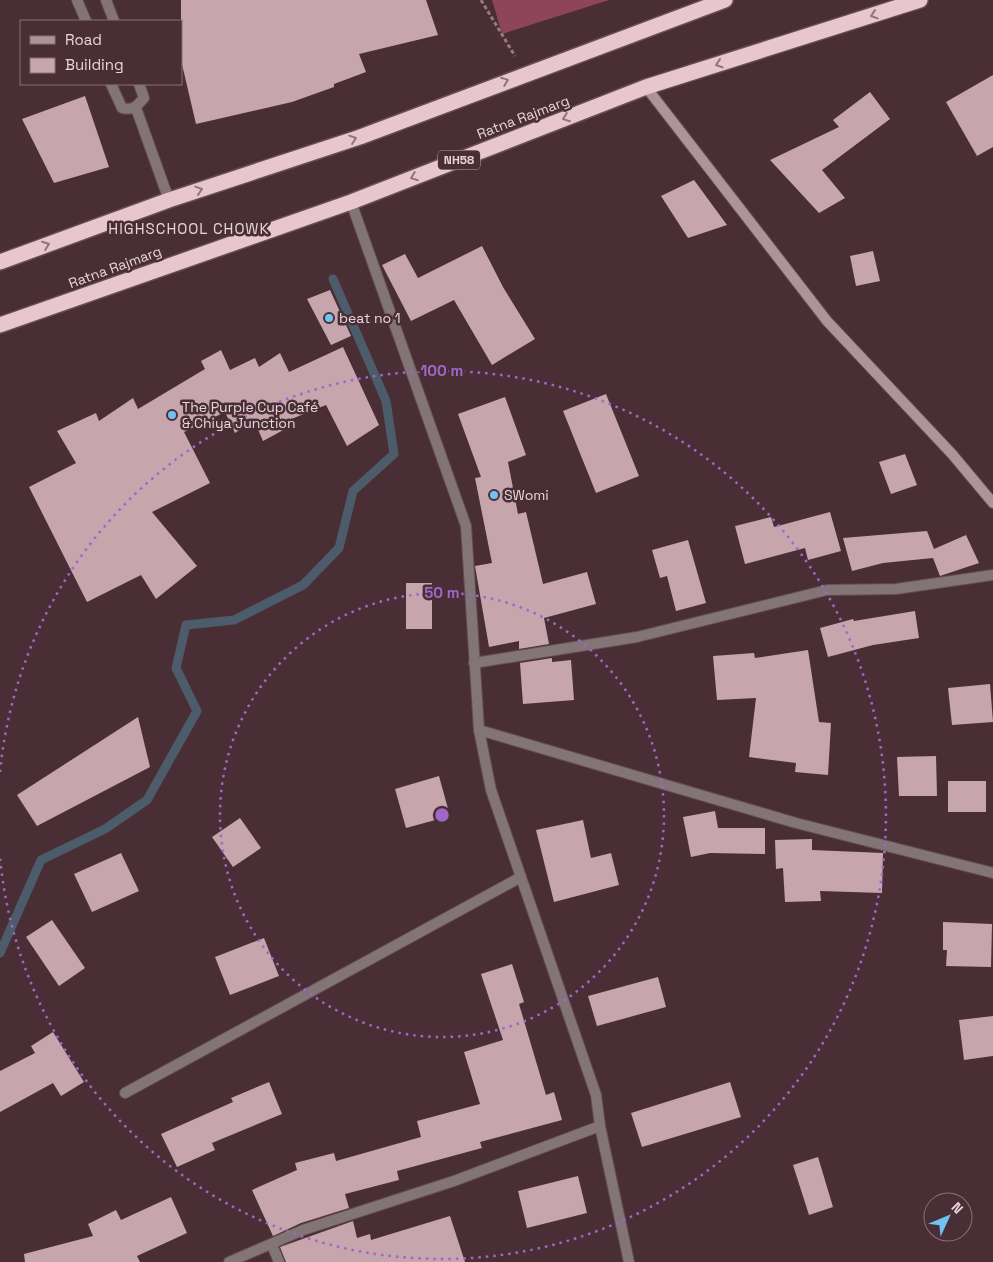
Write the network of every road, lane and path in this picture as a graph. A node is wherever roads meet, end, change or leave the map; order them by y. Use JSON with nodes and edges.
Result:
{"nodes":[{"id":1,"x":77,"y":0,"type":"edge"},
{"id":2,"x":106,"y":0,"type":"edge"},
{"id":3,"x":481,"y":0,"type":"edge"},
{"id":4,"x":725,"y":0,"type":"edge"},
{"id":5,"x":920,"y":0,"type":"edge"},
{"id":6,"x":86,"y":20,"type":"edge"},
{"id":7,"x":114,"y":20,"type":"edge"},
{"id":8,"x":526,"y":73,"type":"junction"},
{"id":9,"x":111,"y":85,"type":"edge"},
{"id":10,"x":139,"y":85,"type":"edge"},
{"id":11,"x":646,"y":87,"type":"junction"},
{"id":12,"x":136,"y":108,"type":"junction"},
{"id":13,"x":169,"y":200,"type":"junction"},
{"id":14,"x":351,"y":202,"type":"junction"},
{"id":15,"x":0,"y":262,"type":"edge"},
{"id":16,"x":0,"y":325,"type":"edge"},
{"id":17,"x":993,"y":503,"type":"edge"},
{"id":18,"x":993,"y":574,"type":"edge"},
{"id":19,"x":474,"y":663,"type":"junction"},
{"id":20,"x":479,"y":730,"type":"junction"},
{"id":21,"x":993,"y":873,"type":"edge"},
{"id":22,"x":521,"y":877,"type":"junction"},
{"id":23,"x":125,"y":1093,"type":"dead end"},
{"id":24,"x":600,"y":1126,"type":"junction"},
{"id":25,"x":272,"y":1245,"type":"junction"},
{"id":26,"x":229,"y":1262,"type":"edge"},
{"id":27,"x":279,"y":1262,"type":"edge"},
{"id":28,"x":629,"y":1262,"type":"edge"}],
"edges":[{"from":1,"to":6,"type":"street"},
{"from":2,"to":7,"type":"street"},
{"from":3,"to":8,"type":"path"},
{"from":4,"to":8,"type":"highway"},
{"from":5,"to":11,"type":"highway","name":"Ratna Rajmarg","number":"NH58","one_way":true},
{"from":13,"to":8,"type":"highway","one_way":true},
{"from":9,"to":12,"type":"street"},
{"from":10,"to":12,"type":"street"},
{"from":11,"to":14,"type":"highway","name":"Ratna Rajmarg","number":"NH58","one_way":true},
{"from":11,"to":17,"type":"street"},
{"from":12,"to":13,"type":"street"},
{"from":15,"to":13,"type":"highway","one_way":true},
{"from":14,"to":16,"type":"highway","name":"Ratna Rajmarg","number":"NH58"},
{"from":14,"to":19,"type":"street"},
{"from":18,"to":19,"type":"street"},
{"from":19,"to":20,"type":"street"},
{"from":20,"to":21,"type":"street"},
{"from":20,"to":22,"type":"street"},
{"from":22,"to":23,"type":"street"},
{"from":22,"to":24,"type":"street"},
{"from":24,"to":25,"type":"street"},
{"from":24,"to":28,"type":"street"},
{"from":25,"to":26,"type":"street"},
{"from":25,"to":27,"type":"street"}]}
